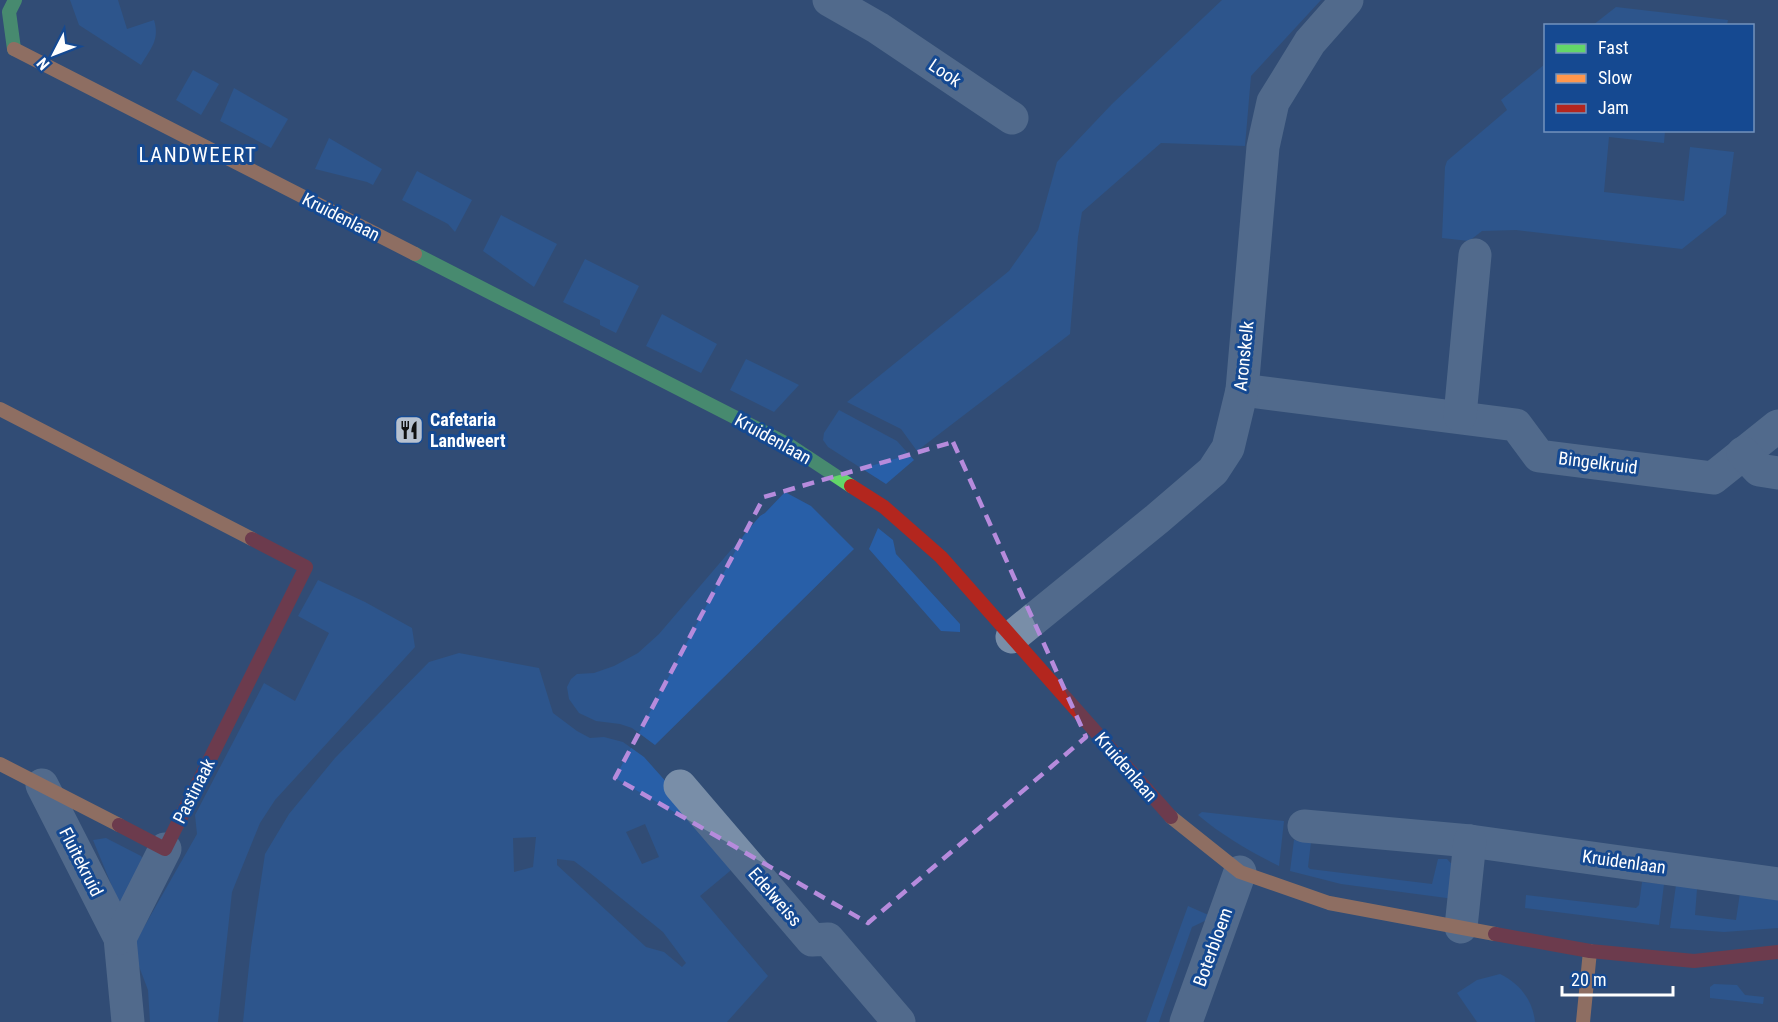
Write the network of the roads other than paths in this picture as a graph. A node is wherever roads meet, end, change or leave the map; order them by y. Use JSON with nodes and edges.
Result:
{"nodes":[{"id":1,"x":829,"y":0,"type":"edge"},
{"id":2,"x":1347,"y":0,"type":"edge"},
{"id":3,"x":8,"y":9,"type":"edge"},
{"id":4,"x":871,"y":14,"type":"edge"},
{"id":5,"x":14,"y":49,"type":"junction"},
{"id":6,"x":0,"y":56,"type":"edge"},
{"id":7,"x":1012,"y":118,"type":"dead end"},
{"id":8,"x":1475,"y":255,"type":"dead end"},
{"id":9,"x":1242,"y":390,"type":"junction"},
{"id":10,"x":0,"y":409,"type":"edge"},
{"id":11,"x":1460,"y":416,"type":"junction"},
{"id":12,"x":1778,"y":426,"type":"edge"},
{"id":13,"x":1743,"y":453,"type":"junction"},
{"id":14,"x":1778,"y":472,"type":"edge"},
{"id":15,"x":1012,"y":637,"type":"junction"},
{"id":16,"x":0,"y":764,"type":"edge"},
{"id":17,"x":42,"y":785,"type":"junction"},
{"id":18,"x":680,"y":786,"type":"dead end"},
{"id":19,"x":1304,"y":826,"type":"dead end"},
{"id":20,"x":1470,"y":841,"type":"junction"},
{"id":21,"x":165,"y":849,"type":"junction"},
{"id":22,"x":1240,"y":872,"type":"junction"},
{"id":23,"x":1778,"y":884,"type":"edge"},
{"id":24,"x":1461,"y":927,"type":"junction"},
{"id":25,"x":120,"y":938,"type":"junction"},
{"id":26,"x":1590,"y":951,"type":"junction"},
{"id":27,"x":1778,"y":952,"type":"edge"},
{"id":28,"x":128,"y":1022,"type":"edge"},
{"id":29,"x":899,"y":1022,"type":"edge"},
{"id":30,"x":1186,"y":1022,"type":"edge"},
{"id":31,"x":1583,"y":1022,"type":"edge"}],
"edges":[{"from":1,"to":4,"type":"street","name":"Look"},
{"from":2,"to":9,"type":"street","name":"Aronskelk"},
{"from":3,"to":5,"type":"street"},
{"from":4,"to":7,"type":"street","name":"Look"},
{"from":5,"to":6,"type":"street"},
{"from":5,"to":15,"type":"street","name":"Kruidenlaan"},
{"from":8,"to":11,"type":"street"},
{"from":9,"to":11,"type":"street","name":"Bingelkruid"},
{"from":9,"to":15,"type":"street","name":"Aronskelk"},
{"from":10,"to":21,"type":"street","name":"Pastinaak"},
{"from":11,"to":13,"type":"street","name":"Bingelkruid"},
{"from":12,"to":13,"type":"street","name":"Bingelkruid"},
{"from":13,"to":14,"type":"street"},
{"from":15,"to":22,"type":"street","name":"Kruidenlaan"},
{"from":16,"to":17,"type":"street"},
{"from":17,"to":21,"type":"street"},
{"from":17,"to":25,"type":"street","name":"Fluitekruid"},
{"from":18,"to":29,"type":"street","name":"Edelweiss"},
{"from":19,"to":20,"type":"street","name":"Kruidenlaan"},
{"from":20,"to":23,"type":"street","name":"Kruidenlaan"},
{"from":20,"to":24,"type":"street"},
{"from":21,"to":25,"type":"street"},
{"from":22,"to":24,"type":"street","name":"Kruidenlaan"},
{"from":22,"to":30,"type":"street","name":"Boterbloem"},
{"from":24,"to":26,"type":"street","name":"Kruidenlaan"},
{"from":25,"to":28,"type":"street","name":"Fluitekruid"},
{"from":26,"to":27,"type":"street","name":"Kruidenlaan"},
{"from":26,"to":31,"type":"street"}]}
